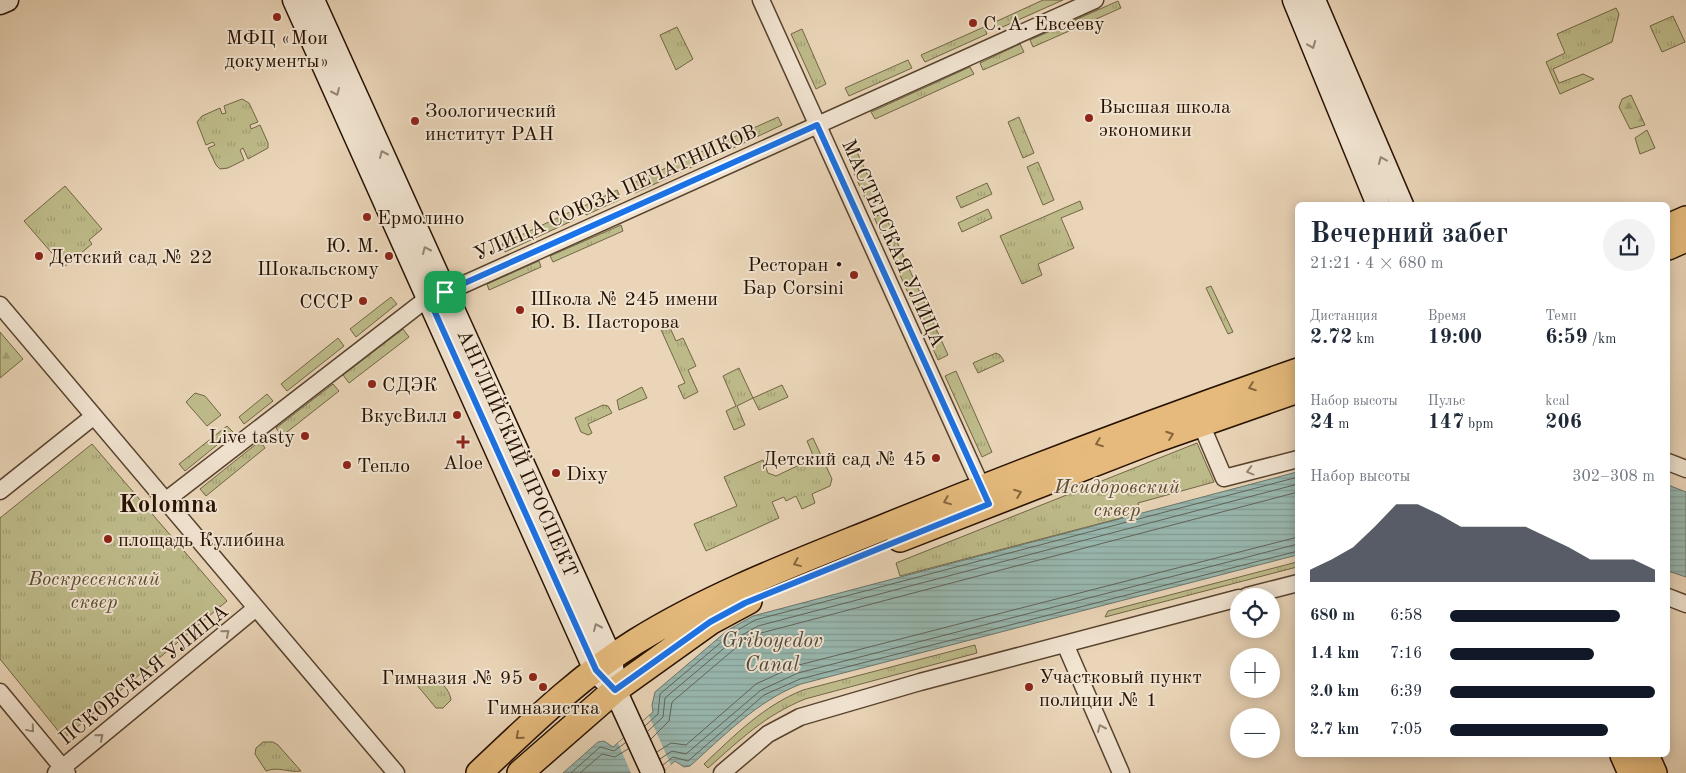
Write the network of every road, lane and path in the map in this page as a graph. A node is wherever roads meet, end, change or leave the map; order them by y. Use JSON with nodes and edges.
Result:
{"nodes":[{"id":1,"x":7,"y":0,"type":"edge"},
{"id":2,"x":294,"y":0,"type":"edge"},
{"id":3,"x":313,"y":0,"type":"edge"},
{"id":4,"x":761,"y":0,"type":"edge"},
{"id":5,"x":1095,"y":0,"type":"edge"},
{"id":6,"x":1294,"y":0,"type":"edge"},
{"id":7,"x":1314,"y":0,"type":"edge"},
{"id":8,"x":0,"y":3,"type":"edge"},
{"id":9,"x":817,"y":125,"type":"junction"},
{"id":10,"x":1377,"y":202,"type":"edge"},
{"id":11,"x":1401,"y":202,"type":"edge"},
{"id":12,"x":1686,"y":219,"type":"edge"},
{"id":13,"x":1670,"y":226,"type":"edge"},
{"id":14,"x":1686,"y":239,"type":"edge"},
{"id":15,"x":1670,"y":246,"type":"edge"},
{"id":16,"x":437,"y":296,"type":"junction"},
{"id":17,"x":0,"y":305,"type":"edge"},
{"id":18,"x":1295,"y":371,"type":"edge"},
{"id":19,"x":1295,"y":391,"type":"edge"},
{"id":20,"x":94,"y":416,"type":"junction"},
{"id":21,"x":1201,"y":424,"type":"junction"},
{"id":22,"x":1295,"y":460,"type":"edge"},
{"id":23,"x":1670,"y":463,"type":"edge"},
{"id":24,"x":1686,"y":469,"type":"edge"},
{"id":25,"x":0,"y":491,"type":"edge"},
{"id":26,"x":985,"y":496,"type":"junction"},
{"id":27,"x":165,"y":501,"type":"junction"},
{"id":28,"x":1295,"y":584,"type":"edge"},
{"id":29,"x":1278,"y":588,"type":"edge"},
{"id":30,"x":1670,"y":598,"type":"edge"},
{"id":31,"x":1230,"y":600,"type":"edge"},
{"id":32,"x":1686,"y":604,"type":"edge"},
{"id":33,"x":256,"y":608,"type":"junction"},
{"id":34,"x":1065,"y":644,"type":"junction"},
{"id":35,"x":603,"y":664,"type":"junction"},
{"id":36,"x":615,"y":690,"type":"junction"},
{"id":37,"x":0,"y":692,"type":"edge"},
{"id":38,"x":62,"y":771,"type":"edge"},
{"id":39,"x":396,"y":773,"type":"edge"},
{"id":40,"x":479,"y":773,"type":"edge"},
{"id":41,"x":520,"y":773,"type":"edge"},
{"id":42,"x":654,"y":773,"type":"edge"},
{"id":43,"x":722,"y":773,"type":"edge"},
{"id":44,"x":1121,"y":773,"type":"edge"}],
"edges":[{"from":1,"to":8,"type":"main road"},
{"from":2,"to":16,"type":"main road","name":"АНГЛИЙСКИЙ ПРОСПЕКТ","one_way":true},
{"from":16,"to":3,"type":"main road","name":"АНГЛИЙСКИЙ ПРОСПЕКТ","one_way":true},
{"from":4,"to":9,"type":"street","name":"МАСТЕРСКАЯ УЛИЦА"},
{"from":5,"to":9,"type":"street","name":"УЛИЦА СОЮЗА ПЕЧАТНИКОВ"},
{"from":6,"to":10,"type":"main road","one_way":true},
{"from":11,"to":7,"type":"main road","one_way":true},
{"from":9,"to":16,"type":"street","name":"УЛИЦА СОЮЗА ПЕЧАТНИКОВ"},
{"from":9,"to":26,"type":"street","name":"МАСТЕРСКАЯ УЛИЦА"},
{"from":12,"to":13,"type":"main road"},
{"from":14,"to":15,"type":"main road"},
{"from":16,"to":27,"type":"street","name":"УЛИЦА СОЮЗА ПЕЧАТНИКОВ"},
{"from":16,"to":35,"type":"main road","name":"АНГЛИЙСКИЙ ПРОСПЕКТ"},
{"from":17,"to":20,"type":"street"},
{"from":18,"to":26,"type":"main road","one_way":true},
{"from":19,"to":21,"type":"main road"},
{"from":20,"to":25,"type":"street"},
{"from":20,"to":27,"type":"street"},
{"from":22,"to":21,"type":"street","one_way":true},
{"from":26,"to":21,"type":"main road","one_way":true},
{"from":23,"to":24,"type":"street"},
{"from":26,"to":35,"type":"main road","one_way":true},
{"from":26,"to":36,"type":"main road"},
{"from":27,"to":33,"type":"street"},
{"from":28,"to":29,"type":"street"},
{"from":30,"to":32,"type":"street"},
{"from":31,"to":34,"type":"street"},
{"from":38,"to":33,"type":"street","name":"ПСКОВСКАЯ УЛИЦА","one_way":true},
{"from":33,"to":39,"type":"street"},
{"from":34,"to":43,"type":"street"},
{"from":44,"to":34,"type":"street","one_way":true},
{"from":35,"to":36,"type":"main road","name":"АНГЛИЙСКИЙ ПРОСПЕКТ"},
{"from":35,"to":40,"type":"main road","one_way":true},
{"from":36,"to":41,"type":"main road"},
{"from":36,"to":42,"type":"main road","name":"АНГЛИЙСКИЙ ПРОСПЕКТ"},
{"from":37,"to":38,"type":"street","one_way":true}]}
